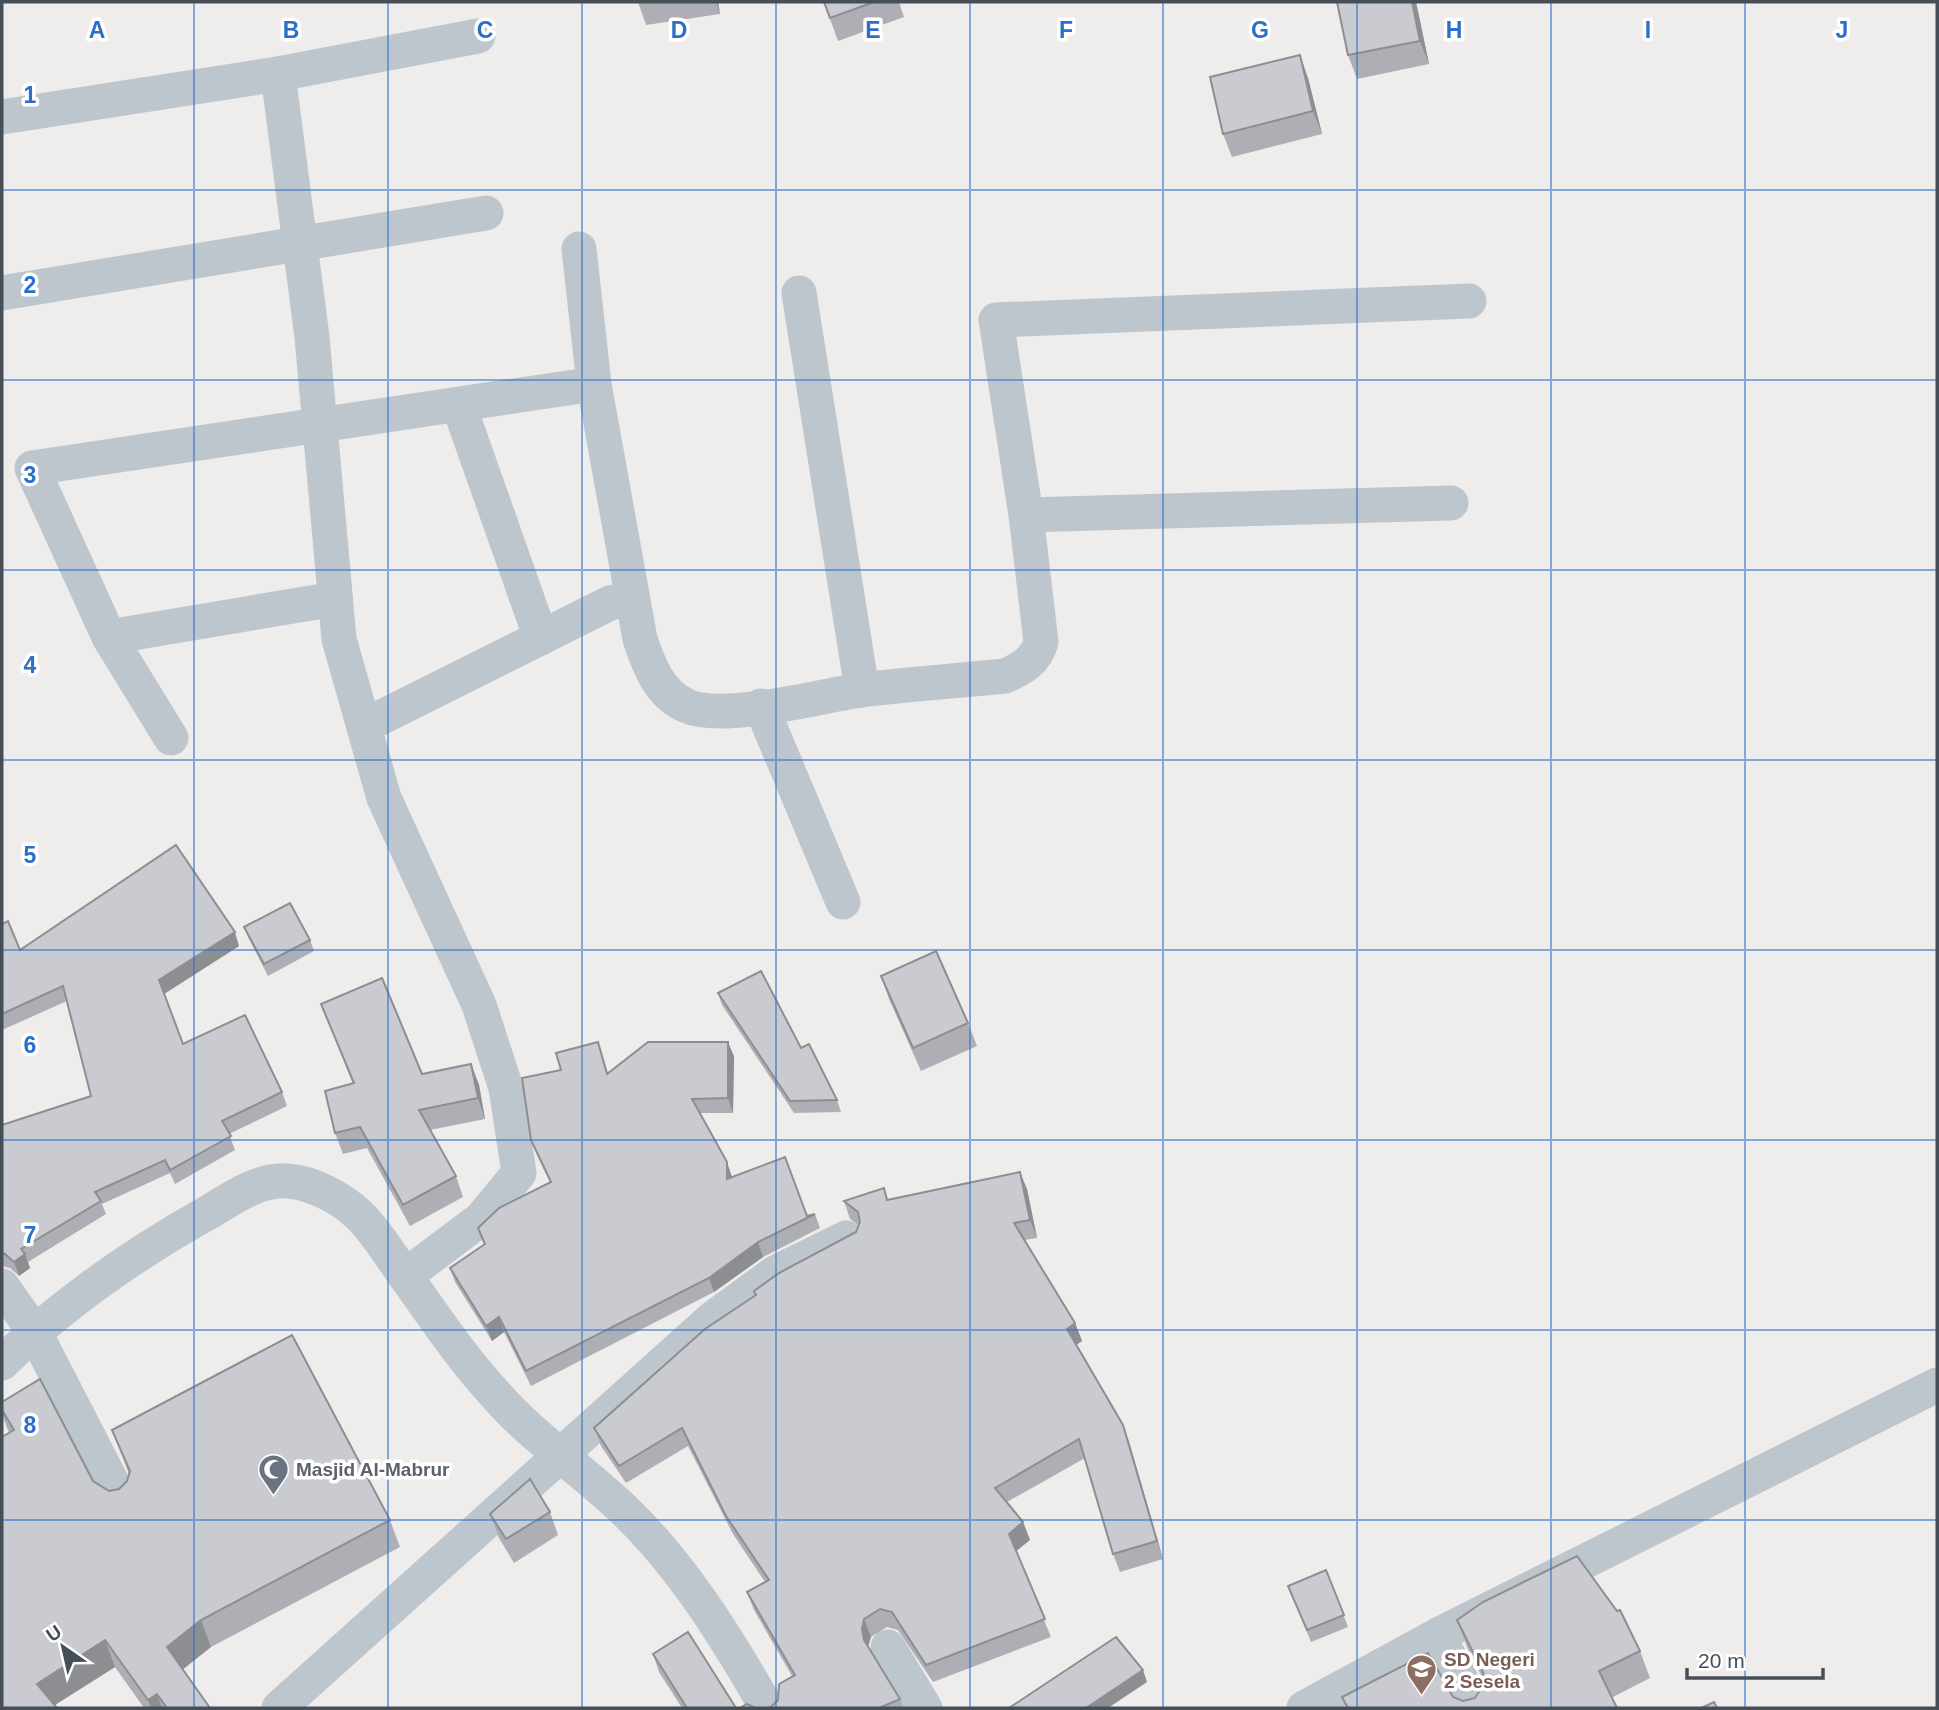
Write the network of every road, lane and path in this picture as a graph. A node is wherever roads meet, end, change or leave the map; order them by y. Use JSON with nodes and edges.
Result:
{"nodes":[{"id":1,"x":478,"y":36,"type":"dead end"},
{"id":2,"x":278,"y":74,"type":"junction"},
{"id":3,"x":2,"y":117,"type":"edge"},
{"id":4,"x":486,"y":213,"type":"dead end"},
{"id":5,"x":300,"y":245,"type":"junction"},
{"id":6,"x":579,"y":249,"type":"dead end"},
{"id":7,"x":2,"y":293,"type":"edge"},
{"id":8,"x":799,"y":293,"type":"dead end"},
{"id":9,"x":1469,"y":301,"type":"dead end"},
{"id":10,"x":594,"y":384,"type":"junction"},
{"id":11,"x":458,"y":406,"type":"junction"},
{"id":12,"x":320,"y":425,"type":"junction"},
{"id":13,"x":1451,"y":503,"type":"dead end"},
{"id":14,"x":1027,"y":515,"type":"junction"},
{"id":15,"x":631,"y":598,"type":"junction"},
{"id":16,"x":335,"y":599,"type":"junction"},
{"id":17,"x":109,"y":636,"type":"junction"},
{"id":18,"x":541,"y":638,"type":"junction"},
{"id":19,"x":862,"y":690,"type":"junction"},
{"id":20,"x":761,"y":706,"type":"junction"},
{"id":21,"x":364,"y":726,"type":"junction"},
{"id":22,"x":171,"y":738,"type":"dead end"},
{"id":23,"x":843,"y":902,"type":"dead end"},
{"id":24,"x":846,"y":1238,"type":"edge"},
{"id":25,"x":405,"y":1276,"type":"junction"},
{"id":26,"x":2,"y":1286,"type":"edge"},
{"id":27,"x":34,"y":1334,"type":"junction"},
{"id":28,"x":2,"y":1363,"type":"edge"},
{"id":29,"x":1937,"y":1385,"type":"edge"},
{"id":30,"x":561,"y":1454,"type":"junction"},
{"id":31,"x":120,"y":1497,"type":"edge"},
{"id":32,"x":1438,"y":1635,"type":"junction"},
{"id":33,"x":888,"y":1647,"type":"dead end"},
{"id":34,"x":279,"y":1708,"type":"edge"},
{"id":35,"x":767,"y":1708,"type":"edge"},
{"id":36,"x":925,"y":1708,"type":"edge"},
{"id":37,"x":1304,"y":1708,"type":"edge"},
{"id":38,"x":1475,"y":1708,"type":"edge"}],
"edges":[{"from":1,"to":2,"type":"street"},
{"from":2,"to":3,"type":"street"},
{"from":2,"to":5,"type":"street"},
{"from":4,"to":5,"type":"street"},
{"from":5,"to":7,"type":"street"},
{"from":5,"to":12,"type":"street"},
{"from":6,"to":10,"type":"street"},
{"from":8,"to":19,"type":"street"},
{"from":9,"to":14,"type":"street"},
{"from":10,"to":11,"type":"street"},
{"from":10,"to":15,"type":"street"},
{"from":11,"to":12,"type":"street"},
{"from":11,"to":18,"type":"street"},
{"from":12,"to":16,"type":"street"},
{"from":12,"to":17,"type":"street"},
{"from":13,"to":14,"type":"street"},
{"from":14,"to":19,"type":"street"},
{"from":15,"to":18,"type":"street"},
{"from":15,"to":20,"type":"street"},
{"from":16,"to":17,"type":"street"},
{"from":16,"to":21,"type":"street"},
{"from":17,"to":22,"type":"street"},
{"from":18,"to":21,"type":"street"},
{"from":19,"to":20,"type":"street"},
{"from":20,"to":23,"type":"street"},
{"from":21,"to":25,"type":"street"},
{"from":24,"to":30,"type":"street"},
{"from":25,"to":27,"type":"street"},
{"from":25,"to":30,"type":"street"},
{"from":26,"to":27,"type":"street"},
{"from":27,"to":28,"type":"street"},
{"from":27,"to":31,"type":"street"},
{"from":29,"to":32,"type":"street"},
{"from":30,"to":34,"type":"street"},
{"from":30,"to":35,"type":"street"},
{"from":32,"to":37,"type":"street"},
{"from":32,"to":38,"type":"street"},
{"from":33,"to":36,"type":"street"}]}
